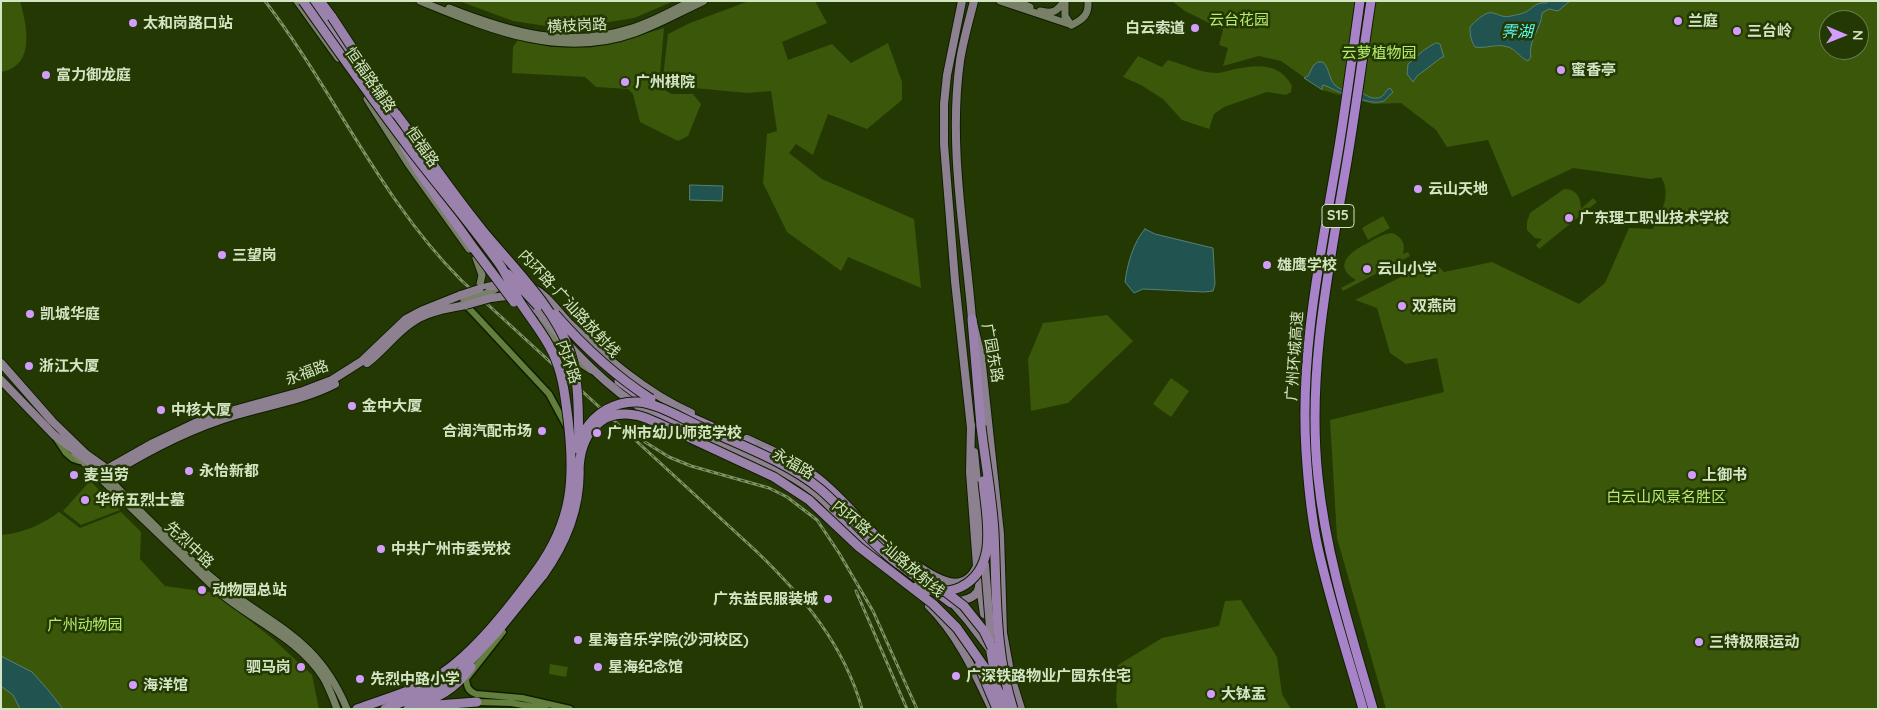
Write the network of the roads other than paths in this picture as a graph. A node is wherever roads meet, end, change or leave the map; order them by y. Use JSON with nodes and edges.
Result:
{"nodes":[{"id":1,"x":320,"y":1,"type":"edge"},
{"id":2,"x":420,"y":1,"type":"edge"},
{"id":3,"x":433,"y":1,"type":"edge"},
{"id":4,"x":692,"y":1,"type":"edge"},
{"id":5,"x":704,"y":1,"type":"edge"},
{"id":6,"x":962,"y":1,"type":"edge"},
{"id":7,"x":974,"y":1,"type":"edge"},
{"id":8,"x":1000,"y":1,"type":"edge"},
{"id":9,"x":1015,"y":1,"type":"edge"},
{"id":10,"x":1065,"y":1,"type":"edge"},
{"id":11,"x":1088,"y":1,"type":"edge"},
{"id":12,"x":1360,"y":1,"type":"edge"},
{"id":13,"x":1371,"y":1,"type":"edge"},
{"id":14,"x":304,"y":2,"type":"edge"},
{"id":15,"x":1072,"y":25,"type":"junction"},
{"id":16,"x":395,"y":113,"type":"junction"},
{"id":17,"x":400,"y":139,"type":"junction"},
{"id":18,"x":429,"y":158,"type":"junction"},
{"id":19,"x":418,"y":177,"type":"junction"},
{"id":20,"x":504,"y":255,"type":"junction"},
{"id":21,"x":476,"y":258,"type":"junction"},
{"id":22,"x":500,"y":264,"type":"junction"},
{"id":23,"x":503,"y":282,"type":"junction"},
{"id":24,"x":479,"y":289,"type":"junction"},
{"id":25,"x":544,"y":293,"type":"junction"},
{"id":26,"x":489,"y":296,"type":"junction"},
{"id":27,"x":506,"y":296,"type":"junction"},
{"id":28,"x":464,"y":300,"type":"junction"},
{"id":29,"x":528,"y":301,"type":"junction"},
{"id":30,"x":972,"y":319,"type":"junction"},
{"id":31,"x":548,"y":343,"type":"junction"},
{"id":32,"x":1,"y":363,"type":"edge"},
{"id":33,"x":599,"y":375,"type":"junction"},
{"id":34,"x":1,"y":380,"type":"edge"},
{"id":35,"x":971,"y":424,"type":"junction"},
{"id":36,"x":680,"y":426,"type":"junction"},
{"id":37,"x":980,"y":426,"type":"junction"},
{"id":38,"x":83,"y":457,"type":"junction"},
{"id":39,"x":579,"y":470,"type":"junction"},
{"id":40,"x":994,"y":471,"type":"junction"},
{"id":41,"x":107,"y":472,"type":"junction"},
{"id":42,"x":112,"y":490,"type":"junction"},
{"id":43,"x":570,"y":492,"type":"junction"},
{"id":44,"x":837,"y":515,"type":"junction"},
{"id":45,"x":1000,"y":541,"type":"junction"},
{"id":46,"x":978,"y":556,"type":"junction"},
{"id":47,"x":989,"y":565,"type":"junction"},
{"id":48,"x":932,"y":575,"type":"junction"},
{"id":49,"x":913,"y":587,"type":"junction"},
{"id":50,"x":980,"y":587,"type":"junction"},
{"id":51,"x":951,"y":603,"type":"junction"},
{"id":52,"x":497,"y":632,"type":"junction"},
{"id":53,"x":989,"y":632,"type":"joint"},
{"id":54,"x":300,"y":646,"type":"junction"},
{"id":55,"x":1014,"y":689,"type":"junction"},
{"id":56,"x":477,"y":702,"type":"joint"},
{"id":57,"x":345,"y":705,"type":"edge"},
{"id":58,"x":336,"y":707,"type":"edge"},
{"id":59,"x":389,"y":707,"type":"edge"},
{"id":60,"x":357,"y":709,"type":"edge"},
{"id":61,"x":410,"y":709,"type":"edge"},
{"id":62,"x":546,"y":709,"type":"edge"},
{"id":63,"x":570,"y":709,"type":"edge"},
{"id":64,"x":992,"y":709,"type":"edge"},
{"id":65,"x":997,"y":709,"type":"edge"},
{"id":66,"x":1006,"y":709,"type":"edge"},
{"id":67,"x":1013,"y":709,"type":"edge"},
{"id":68,"x":1020,"y":709,"type":"edge"},
{"id":69,"x":1363,"y":709,"type":"edge"},
{"id":70,"x":1373,"y":709,"type":"edge"}],
"edges":[{"from":1,"to":16,"type":"highway","bridge":true},
{"from":1,"to":18,"type":"main road","name":"恒福路辅路"},
{"from":2,"to":5,"type":"main road","name":"横枝岗路"},
{"from":3,"to":4,"type":"main road","name":"横枝岗路"},
{"from":6,"to":35,"type":"main road","name":"广园东路"},
{"from":7,"to":30,"type":"main road","name":"广园东路"},
{"from":8,"to":15,"type":"main road"},
{"from":9,"to":10,"type":"main road"},
{"from":10,"to":15,"type":"main road"},
{"from":11,"to":15,"type":"main road"},
{"from":12,"to":69,"type":"highway","name":"广州环城高速","number":"S15"},
{"from":13,"to":70,"type":"highway","name":"广州环城高速","number":"S15"},
{"from":14,"to":16,"type":"highway","name":"内环路","bridge":true},
{"from":14,"to":17,"type":"main road","name":"恒福路"},
{"from":14,"to":18,"type":"main road","name":"恒福路"},
{"from":14,"to":19,"type":"main road","name":"恒福路辅路"},
{"from":14,"to":22,"type":"highway","name":"内环路","bridge":true},
{"from":16,"to":20,"type":"highway","name":"内环路","bridge":true},
{"from":17,"to":19,"type":"main road"},
{"from":17,"to":23,"type":"main road","name":"恒福路"},
{"from":17,"to":31,"type":"highway","bridge":true},
{"from":18,"to":20,"type":"main road","name":"恒福路"},
{"from":19,"to":21,"type":"main road","name":"恒福路辅路"},
{"from":20,"to":23,"type":"main road"},
{"from":20,"to":25,"type":"main road","name":"恒福路"},
{"from":20,"to":39,"type":"highway","name":"内环路","bridge":true},
{"from":20,"to":68,"type":"highway","name":"内环路-广汕路放射线","bridge":true},
{"from":21,"to":23,"type":"main road","name":"恒福路辅路"},
{"from":21,"to":24,"type":"main road"},
{"from":22,"to":31,"type":"highway","name":"内环路","bridge":true},
{"from":22,"to":36,"type":"highway","bridge":true},
{"from":23,"to":24,"type":"main road","name":"永福路"},
{"from":23,"to":25,"type":"main road"},
{"from":23,"to":26,"type":"main road"},
{"from":23,"to":27,"type":"main road","name":"恒福路辅路"},
{"from":23,"to":29,"type":"main road","name":"恒福路"},
{"from":24,"to":28,"type":"main road","name":"永福路","bridge":true},
{"from":25,"to":48,"type":"main road","name":"永福路"},
{"from":26,"to":27,"type":"main road"},
{"from":26,"to":28,"type":"main road","bridge":true},
{"from":27,"to":29,"type":"main road"},
{"from":27,"to":33,"type":"main road","name":"恒福路辅路"},
{"from":28,"to":41,"type":"main road","name":"永福路"},
{"from":28,"to":41,"type":"main road","name":"永福路"},
{"from":28,"to":63,"type":"street"},
{"from":29,"to":33,"type":"main road","name":"永福路"},
{"from":30,"to":37,"type":"highway"},
{"from":30,"to":40,"type":"main road","name":"广园东路"},
{"from":31,"to":43,"type":"highway","name":"内环路","bridge":true},
{"from":32,"to":38,"type":"main road","name":"先烈中路"},
{"from":33,"to":36,"type":"main road","name":"永福路"},
{"from":34,"to":38,"type":"main road"},
{"from":35,"to":46,"type":"main road"},
{"from":35,"to":47,"type":"main road","name":"广园东路"},
{"from":36,"to":44,"type":"main road","name":"永福路"},
{"from":37,"to":49,"type":"highway","bridge":true},
{"from":37,"to":67,"type":"highway","bridge":true},
{"from":38,"to":41,"type":"main road"},
{"from":38,"to":42,"type":"main road","name":"先烈中路"},
{"from":39,"to":49,"type":"highway","name":"内环路-广汕路放射线","bridge":true},
{"from":39,"to":52,"type":"highway","name":"内环路","bridge":true},
{"from":40,"to":45,"type":"main road","name":"广园东路"},
{"from":40,"to":47,"type":"main road"},
{"from":41,"to":42,"type":"main road"},
{"from":41,"to":54,"type":"main road","name":"先烈中路"},
{"from":42,"to":54,"type":"main road","name":"先烈中路"},
{"from":43,"to":51,"type":"highway","bridge":true},
{"from":43,"to":60,"type":"highway","name":"内环路","bridge":true},
{"from":44,"to":49,"type":"highway"},
{"from":44,"to":64,"type":"main road","name":"永福路"},
{"from":45,"to":47,"type":"main road"},
{"from":45,"to":55,"type":"main road","name":"广园东路"},
{"from":46,"to":48,"type":"main road"},
{"from":46,"to":50,"type":"main road"},
{"from":47,"to":50,"type":"main road"},
{"from":47,"to":53,"type":"main road","name":"广园东路","bridge":true},
{"from":48,"to":51,"type":"main road"},
{"from":49,"to":65,"type":"highway","bridge":true},
{"from":49,"to":66,"type":"highway","name":"内环路-广汕路放射线","bridge":true},
{"from":50,"to":51,"type":"main road"},
{"from":51,"to":55,"type":"main road"},
{"from":52,"to":59,"type":"highway","name":"内环路"},
{"from":52,"to":61,"type":"highway"},
{"from":53,"to":66,"type":"highway","bridge":true},
{"from":54,"to":57,"type":"main road"},
{"from":54,"to":58,"type":"main road","name":"先烈中路"},
{"from":55,"to":68,"type":"main road","name":"广园东路"},
{"from":56,"to":61,"type":"highway"},
{"from":56,"to":62,"type":"street"}]}
